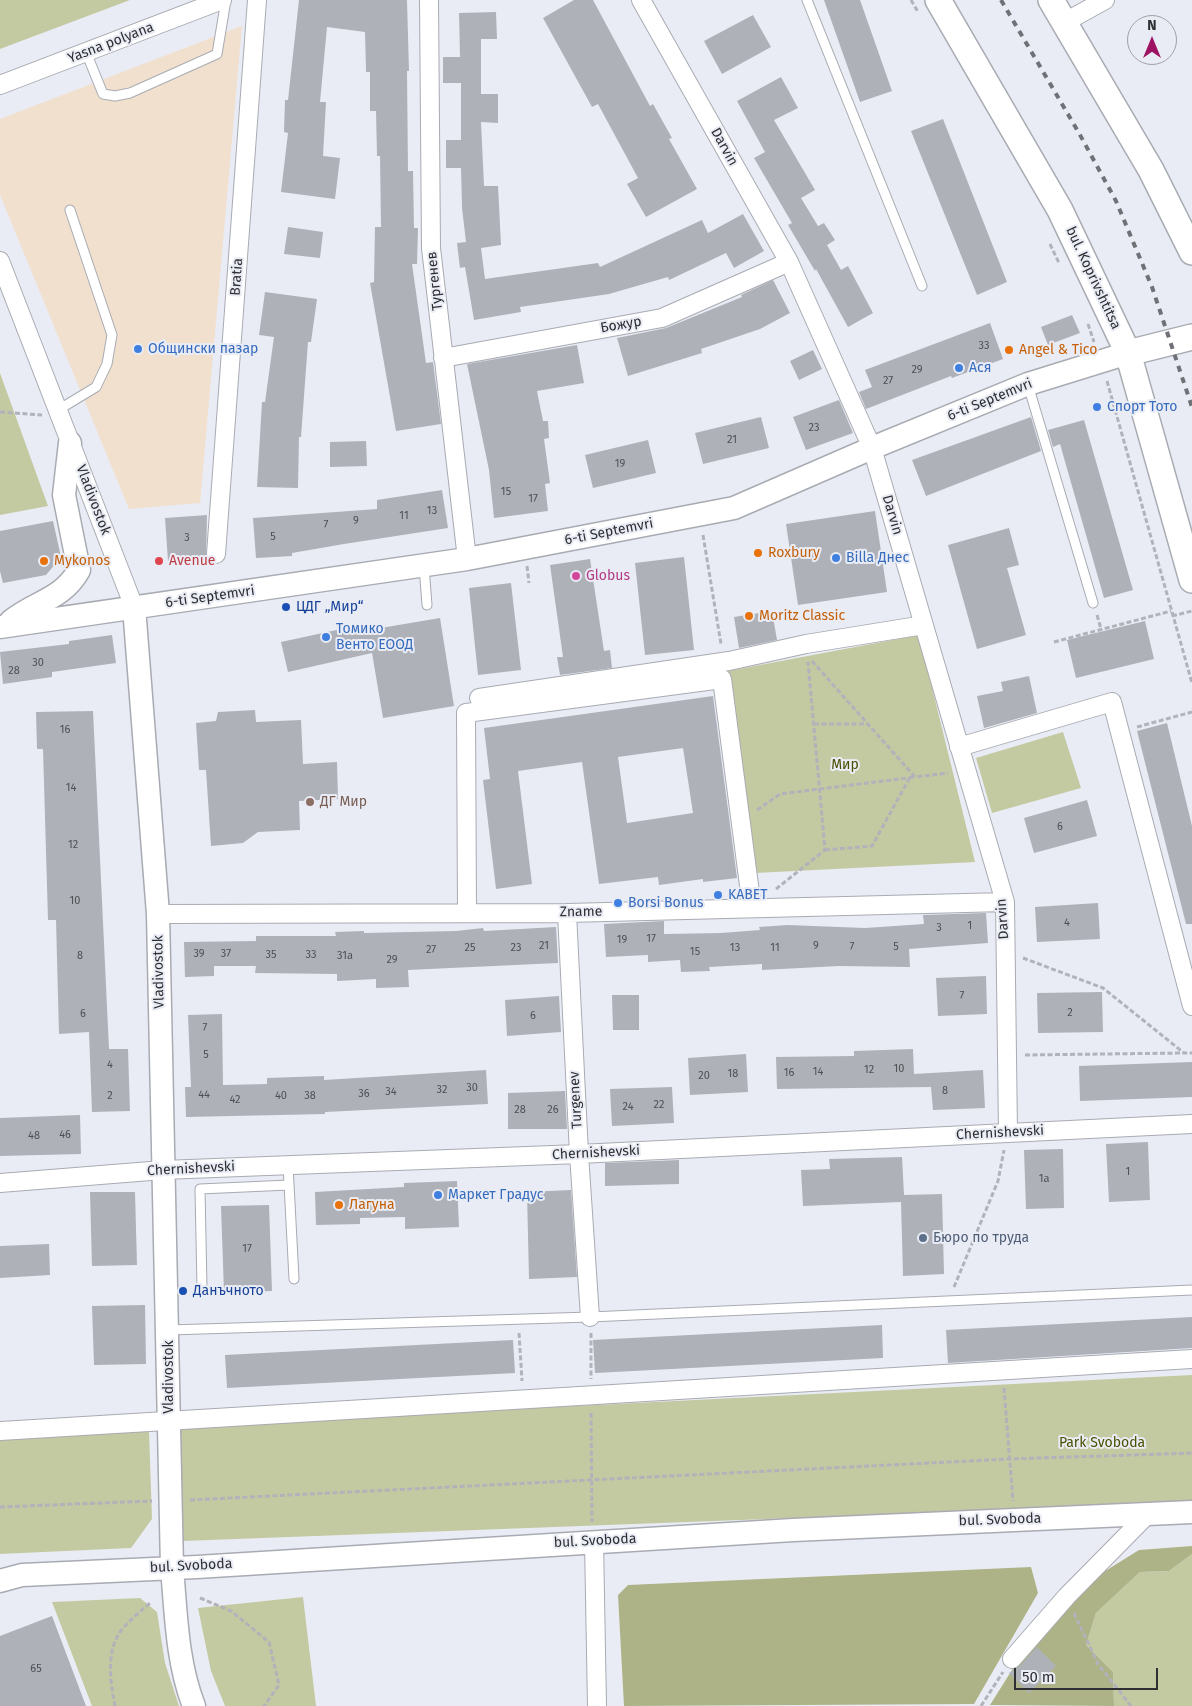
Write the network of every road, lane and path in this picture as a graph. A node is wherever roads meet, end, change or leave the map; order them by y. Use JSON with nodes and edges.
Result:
{"nodes":[{"id":1,"x":222,"y":0,"type":"edge"},
{"id":2,"x":226,"y":0,"type":"edge"},
{"id":3,"x":257,"y":0,"type":"edge"},
{"id":4,"x":429,"y":0,"type":"edge"},
{"id":5,"x":641,"y":0,"type":"edge"},
{"id":6,"x":807,"y":0,"type":"edge"},
{"id":7,"x":911,"y":0,"type":"edge"},
{"id":8,"x":938,"y":0,"type":"edge"},
{"id":9,"x":1051,"y":0,"type":"edge"},
{"id":10,"x":1106,"y":0,"type":"edge"},
{"id":11,"x":920,"y":17,"type":"dead end"},
{"id":12,"x":1065,"y":22,"type":"junction"},
{"id":13,"x":86,"y":52,"type":"junction"},
{"id":14,"x":0,"y":85,"type":"edge"},
{"id":15,"x":70,"y":210,"type":"dead end"},
{"id":16,"x":1048,"y":240,"type":"dead end"},
{"id":17,"x":1190,"y":242,"type":"edge"},
{"id":18,"x":0,"y":261,"type":"edge"},
{"id":19,"x":789,"y":262,"type":"junction"},
{"id":20,"x":1061,"y":266,"type":"dead end"},
{"id":21,"x":922,"y":286,"type":"dead end"},
{"id":22,"x":1086,"y":317,"type":"dead end"},
{"id":23,"x":1192,"y":337,"type":"edge"},
{"id":24,"x":1128,"y":353,"type":"junction"},
{"id":25,"x":443,"y":358,"type":"junction"},
{"id":26,"x":1101,"y":362,"type":"junction"},
{"id":27,"x":1028,"y":384,"type":"junction"},
{"id":28,"x":0,"y":412,"type":"edge"},
{"id":29,"x":59,"y":413,"type":"junction"},
{"id":30,"x":70,"y":443,"type":"junction"},
{"id":31,"x":872,"y":448,"type":"junction"},
{"id":32,"x":700,"y":514,"type":"junction"},
{"id":33,"x":216,"y":554,"type":"dead end"},
{"id":34,"x":467,"y":559,"type":"junction"},
{"id":35,"x":424,"y":566,"type":"junction"},
{"id":36,"x":1192,"y":580,"type":"edge"},
{"id":37,"x":1093,"y":603,"type":"dead end"},
{"id":38,"x":427,"y":604,"type":"dead end"},
{"id":39,"x":134,"y":607,"type":"junction"},
{"id":40,"x":1171,"y":611,"type":"junction"},
{"id":41,"x":1192,"y":611,"type":"edge"},
{"id":42,"x":1172,"y":616,"type":"junction"},
{"id":43,"x":924,"y":625,"type":"junction"},
{"id":44,"x":2,"y":626,"type":"edge"},
{"id":45,"x":1054,"y":642,"type":"dead end"},
{"id":46,"x":723,"y":662,"type":"junction"},
{"id":47,"x":1192,"y":684,"type":"edge"},
{"id":48,"x":479,"y":698,"type":"dead end"},
{"id":49,"x":1192,"y":712,"type":"edge"},
{"id":50,"x":814,"y":724,"type":"junction"},
{"id":51,"x":868,"y":724,"type":"junction"},
{"id":52,"x":1120,"y":732,"type":"junction"},
{"id":53,"x":959,"y":747,"type":"junction"},
{"id":54,"x":966,"y":770,"type":"junction"},
{"id":55,"x":909,"y":778,"type":"junction"},
{"id":56,"x":915,"y":778,"type":"junction"},
{"id":57,"x":821,"y":789,"type":"junction"},
{"id":58,"x":752,"y":804,"type":"dead end"},
{"id":59,"x":825,"y":850,"type":"junction"},
{"id":60,"x":1005,"y":902,"type":"junction"},
{"id":61,"x":752,"y":908,"type":"junction"},
{"id":62,"x":467,"y":911,"type":"junction"},
{"id":63,"x":567,"y":913,"type":"junction"},
{"id":64,"x":158,"y":914,"type":"junction"},
{"id":65,"x":1005,"y":952,"type":"junction"},
{"id":66,"x":1192,"y":1006,"type":"edge"},
{"id":67,"x":1184,"y":1052,"type":"junction"},
{"id":68,"x":1192,"y":1052,"type":"edge"},
{"id":69,"x":1007,"y":1055,"type":"junction"},
{"id":70,"x":1192,"y":1124,"type":"edge"},
{"id":71,"x":1008,"y":1133,"type":"junction"},
{"id":72,"x":579,"y":1154,"type":"junction"},
{"id":73,"x":288,"y":1165,"type":"junction"},
{"id":74,"x":163,"y":1170,"type":"junction"},
{"id":75,"x":0,"y":1183,"type":"edge"},
{"id":76,"x":289,"y":1185,"type":"junction"},
{"id":77,"x":294,"y":1279,"type":"dead end"},
{"id":78,"x":202,"y":1288,"type":"dead end"},
{"id":79,"x":1192,"y":1290,"type":"edge"},
{"id":80,"x":948,"y":1301,"type":"junction"},
{"id":81,"x":590,"y":1317,"type":"junction"},
{"id":82,"x":518,"y":1320,"type":"junction"},
{"id":83,"x":169,"y":1330,"type":"junction"},
{"id":84,"x":1192,"y":1358,"type":"edge"},
{"id":85,"x":1003,"y":1370,"type":"junction"},
{"id":86,"x":591,"y":1395,"type":"junction"},
{"id":87,"x":523,"y":1399,"type":"junction"},
{"id":88,"x":168,"y":1422,"type":"junction"},
{"id":89,"x":0,"y":1432,"type":"edge"},
{"id":90,"x":1192,"y":1453,"type":"edge"},
{"id":91,"x":1009,"y":1459,"type":"junction"},
{"id":92,"x":593,"y":1480,"type":"junction"},
{"id":93,"x":170,"y":1500,"type":"junction"},
{"id":94,"x":0,"y":1507,"type":"edge"},
{"id":95,"x":1192,"y":1512,"type":"edge"},
{"id":96,"x":1148,"y":1514,"type":"junction"},
{"id":97,"x":1015,"y":1520,"type":"junction"},
{"id":98,"x":586,"y":1541,"type":"junction"},
{"id":99,"x":172,"y":1568,"type":"junction"},
{"id":100,"x":0,"y":1581,"type":"edge"},
{"id":101,"x":1067,"y":1596,"type":"junction"},
{"id":102,"x":200,"y":1598,"type":"dead end"},
{"id":103,"x":150,"y":1603,"type":"dead end"},
{"id":104,"x":1012,"y":1659,"type":"joint"},
{"id":105,"x":115,"y":1706,"type":"edge"},
{"id":106,"x":194,"y":1706,"type":"edge"},
{"id":107,"x":264,"y":1706,"type":"edge"},
{"id":108,"x":597,"y":1706,"type":"edge"},
{"id":109,"x":981,"y":1706,"type":"edge"},
{"id":110,"x":1131,"y":1706,"type":"edge"}],
"edges":[{"from":1,"to":13,"type":"street","name":"Yasna polyana"},
{"from":2,"to":13,"type":"lane"},
{"from":3,"to":33,"type":"street","name":"Bratia"},
{"from":4,"to":25,"type":"street","name":"Тургенев"},
{"from":5,"to":19,"type":"street","name":"Darvin"},
{"from":6,"to":21,"type":"lane"},
{"from":7,"to":11,"type":"path"},
{"from":8,"to":24,"type":"main road","name":"bul. Koprivshtitsa"},
{"from":9,"to":12,"type":"main road"},
{"from":10,"to":12,"type":"street"},
{"from":12,"to":17,"type":"main road"},
{"from":13,"to":14,"type":"street","name":"Yasna polyana"},
{"from":15,"to":29,"type":"lane"},
{"from":16,"to":20,"type":"path"},
{"from":18,"to":29,"type":"street","name":"Vladivostok"},
{"from":19,"to":25,"type":"street","name":"Божур"},
{"from":19,"to":31,"type":"street","name":"Darvin"},
{"from":22,"to":26,"type":"path"},
{"from":23,"to":24,"type":"main road","name":"6-ti Septemvri"},
{"from":24,"to":26,"type":"street","name":"6-ti Septemvri"},
{"from":24,"to":36,"type":"main road","name":"bul. Koprivshtitsa"},
{"from":25,"to":34,"type":"street","name":"Тургенев"},
{"from":26,"to":27,"type":"street","name":"6-ti Septemvri"},
{"from":26,"to":40,"type":"path"},
{"from":27,"to":31,"type":"street","name":"6-ti Septemvri"},
{"from":27,"to":37,"type":"lane"},
{"from":28,"to":29,"type":"path"},
{"from":29,"to":30,"type":"street","name":"Vladivostok"},
{"from":30,"to":39,"type":"street","name":"Vladivostok"},
{"from":30,"to":44,"type":"street"},
{"from":31,"to":32,"type":"street","name":"6-ti Septemvri"},
{"from":31,"to":43,"type":"street","name":"Darvin"},
{"from":32,"to":34,"type":"street","name":"6-ti Septemvri"},
{"from":32,"to":46,"type":"path"},
{"from":34,"to":35,"type":"street","name":"6-ti Septemvri"},
{"from":35,"to":38,"type":"lane"},
{"from":35,"to":39,"type":"street","name":"6-ti Septemvri"},
{"from":39,"to":44,"type":"street","name":"6-ti Septemvri"},
{"from":39,"to":64,"type":"street","name":"Vladivostok"},
{"from":40,"to":42,"type":"path"},
{"from":40,"to":45,"type":"path"},
{"from":41,"to":42,"type":"path"},
{"from":42,"to":47,"type":"path"},
{"from":43,"to":46,"type":"street"},
{"from":43,"to":53,"type":"street","name":"Darvin"},
{"from":46,"to":48,"type":"street"},
{"from":49,"to":52,"type":"path"},
{"from":50,"to":51,"type":"path"},
{"from":50,"to":51,"type":"path"},
{"from":50,"to":57,"type":"path"},
{"from":51,"to":56,"type":"path"},
{"from":52,"to":53,"type":"street"},
{"from":52,"to":66,"type":"street"},
{"from":53,"to":54,"type":"street","name":"Darvin"},
{"from":54,"to":56,"type":"path"},
{"from":54,"to":60,"type":"street","name":"Darvin"},
{"from":55,"to":56,"type":"path"},
{"from":55,"to":57,"type":"path"},
{"from":55,"to":59,"type":"path"},
{"from":57,"to":58,"type":"path"},
{"from":57,"to":59,"type":"path"},
{"from":59,"to":61,"type":"path"},
{"from":60,"to":61,"type":"street","name":"Zname"},
{"from":60,"to":65,"type":"street","name":"Darvin"},
{"from":61,"to":62,"type":"street"},
{"from":61,"to":63,"type":"street","name":"Zname"},
{"from":62,"to":63,"type":"street","name":"Zname"},
{"from":62,"to":64,"type":"street","name":"Zname"},
{"from":63,"to":72,"type":"street","name":"Turgenev"},
{"from":64,"to":74,"type":"street","name":"Vladivostok"},
{"from":65,"to":67,"type":"path"},
{"from":65,"to":69,"type":"street","name":"Darvin"},
{"from":67,"to":68,"type":"path"},
{"from":67,"to":69,"type":"path"},
{"from":69,"to":71,"type":"street","name":"Darvin"},
{"from":70,"to":71,"type":"street","name":"Chernishevski"},
{"from":71,"to":72,"type":"street","name":"Chernishevski"},
{"from":71,"to":80,"type":"path"},
{"from":72,"to":73,"type":"street","name":"Chernishevski"},
{"from":72,"to":81,"type":"street","name":"Turgenev"},
{"from":73,"to":74,"type":"street","name":"Chernishevski"},
{"from":73,"to":76,"type":"lane"},
{"from":74,"to":75,"type":"street","name":"Chernishevski"},
{"from":74,"to":83,"type":"street","name":"Vladivostok"},
{"from":76,"to":77,"type":"lane"},
{"from":76,"to":78,"type":"lane"},
{"from":79,"to":80,"type":"lane"},
{"from":80,"to":81,"type":"lane"},
{"from":81,"to":82,"type":"lane"},
{"from":81,"to":86,"type":"path"},
{"from":82,"to":83,"type":"lane"},
{"from":82,"to":87,"type":"path"},
{"from":83,"to":88,"type":"street","name":"Vladivostok"},
{"from":84,"to":85,"type":"street"},
{"from":85,"to":86,"type":"street"},
{"from":85,"to":91,"type":"path"},
{"from":86,"to":87,"type":"street"},
{"from":86,"to":92,"type":"path"},
{"from":87,"to":88,"type":"street"},
{"from":88,"to":89,"type":"street"},
{"from":88,"to":93,"type":"street","name":"Vladivostok"},
{"from":90,"to":91,"type":"path"},
{"from":91,"to":92,"type":"path"},
{"from":91,"to":97,"type":"path"},
{"from":92,"to":93,"type":"path"},
{"from":92,"to":98,"type":"path"},
{"from":93,"to":94,"type":"path"},
{"from":93,"to":99,"type":"street","name":"Vladivostok"},
{"from":95,"to":96,"type":"street","name":"bul. Svoboda"},
{"from":96,"to":97,"type":"street","name":"bul. Svoboda"},
{"from":96,"to":101,"type":"street"},
{"from":97,"to":98,"type":"street","name":"bul. Svoboda"},
{"from":98,"to":99,"type":"street","name":"bul. Svoboda"},
{"from":98,"to":108,"type":"street"},
{"from":99,"to":100,"type":"street","name":"bul. Svoboda"},
{"from":99,"to":106,"type":"street","name":"Vladivostok"},
{"from":101,"to":104,"type":"street"},
{"from":101,"to":110,"type":"path"},
{"from":102,"to":107,"type":"path"},
{"from":103,"to":105,"type":"path"},
{"from":104,"to":109,"type":"path"}]}
